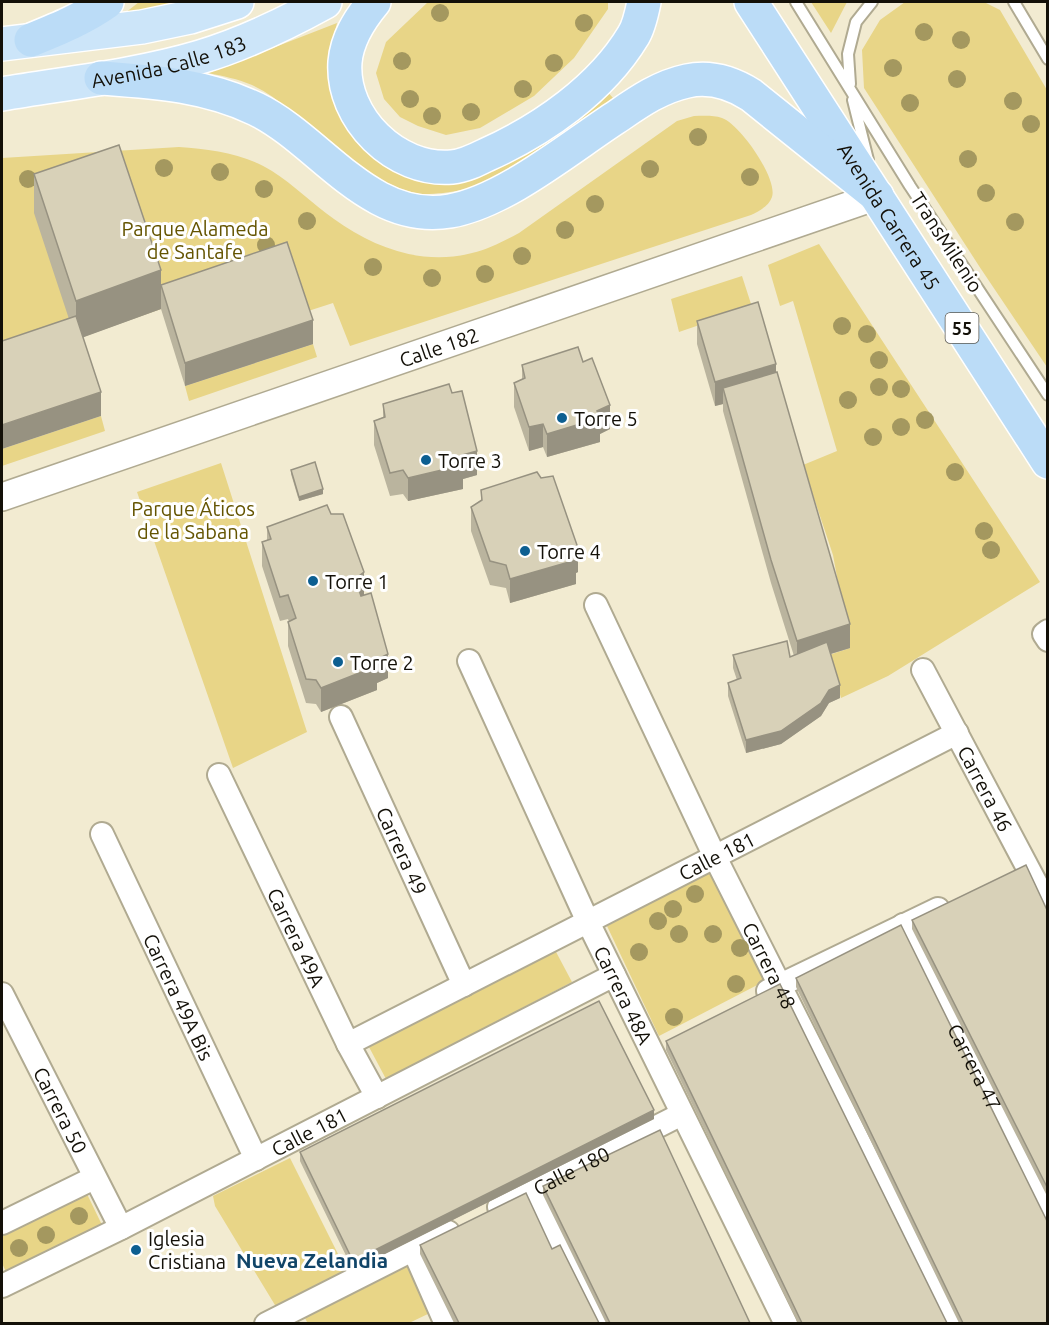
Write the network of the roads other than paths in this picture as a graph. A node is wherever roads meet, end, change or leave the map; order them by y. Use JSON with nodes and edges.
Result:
{"nodes":[{"id":1,"x":107,"y":2,"type":"edge"},
{"id":2,"x":237,"y":2,"type":"edge"},
{"id":3,"x":325,"y":2,"type":"edge"},
{"id":4,"x":374,"y":2,"type":"edge"},
{"id":5,"x":644,"y":2,"type":"edge"},
{"id":6,"x":751,"y":2,"type":"edge"},
{"id":7,"x":796,"y":2,"type":"edge"},
{"id":8,"x":872,"y":2,"type":"edge"},
{"id":9,"x":1014,"y":2,"type":"edge"},
{"id":10,"x":16,"y":42,"type":"edge"},
{"id":11,"x":1047,"y":59,"type":"edge"},
{"id":12,"x":102,"y":78,"type":"junction"},
{"id":13,"x":850,"y":87,"type":"junction"},
{"id":14,"x":2,"y":94,"type":"edge"},
{"id":15,"x":877,"y":196,"type":"junction"},
{"id":16,"x":1047,"y":395,"type":"edge"},
{"id":17,"x":1047,"y":461,"type":"edge"},
{"id":18,"x":2,"y":497,"type":"edge"},
{"id":19,"x":596,"y":605,"type":"dead end"},
{"id":20,"x":469,"y":661,"type":"dead end"},
{"id":21,"x":923,"y":670,"type":"dead end"},
{"id":22,"x":341,"y":717,"type":"dead end"},
{"id":23,"x":957,"y":733,"type":"junction"},
{"id":24,"x":219,"y":775,"type":"dead end"},
{"id":25,"x":102,"y":834,"type":"dead end"},
{"id":26,"x":715,"y":857,"type":"junction"},
{"id":27,"x":1026,"y":867,"type":"junction"},
{"id":28,"x":1006,"y":877,"type":"edge"},
{"id":29,"x":954,"y":901,"type":"edge"},
{"id":30,"x":1047,"y":906,"type":"edge"},
{"id":31,"x":588,"y":922,"type":"junction"},
{"id":32,"x":903,"y":926,"type":"junction"},
{"id":33,"x":614,"y":975,"type":"junction"},
{"id":34,"x":781,"y":984,"type":"junction"},
{"id":35,"x":464,"y":985,"type":"junction"},
{"id":36,"x":2,"y":994,"type":"edge"},
{"id":37,"x":751,"y":1000,"type":"edge"},
{"id":38,"x":348,"y":1044,"type":"junction"},
{"id":39,"x":377,"y":1097,"type":"junction"},
{"id":40,"x":682,"y":1114,"type":"junction"},
{"id":41,"x":256,"y":1159,"type":"junction"},
{"id":42,"x":94,"y":1178,"type":"junction"},
{"id":43,"x":534,"y":1189,"type":"junction"},
{"id":44,"x":1047,"y":1210,"type":"edge"},
{"id":45,"x":484,"y":1214,"type":"edge"},
{"id":46,"x":2,"y":1223,"type":"edge"},
{"id":47,"x":464,"y":1224,"type":"edge"},
{"id":48,"x":121,"y":1228,"type":"junction"},
{"id":49,"x":413,"y":1249,"type":"junction"},
{"id":50,"x":2,"y":1286,"type":"edge"},
{"id":51,"x":297,"y":1316,"type":"edge"},
{"id":52,"x":440,"y":1321,"type":"edge"},
{"id":53,"x":266,"y":1323,"type":"edge"},
{"id":54,"x":599,"y":1323,"type":"edge"},
{"id":55,"x":786,"y":1323,"type":"edge"},
{"id":56,"x":951,"y":1323,"type":"edge"}],
"edges":[{"from":1,"to":10,"type":"highway"},
{"from":2,"to":10,"type":"main road","name":"Avenida Calle 183"},
{"from":3,"to":12,"type":"main road","name":"Avenida Calle 183"},
{"from":4,"to":5,"type":"highway"},
{"from":6,"to":15,"type":"highway","name":"Avenida Carrera 45","number":"55"},
{"from":7,"to":13,"type":"lane","name":"TransMilenio"},
{"from":8,"to":13,"type":"lane","name":"TransMilenio"},
{"from":9,"to":11,"type":"lane"},
{"from":12,"to":14,"type":"main road","name":"Avenida Calle 183"},
{"from":12,"to":15,"type":"highway"},
{"from":13,"to":15,"type":"lane","name":"TransMilenio"},
{"from":13,"to":16,"type":"lane","name":"TransMilenio"},
{"from":15,"to":17,"type":"highway","name":"Avenida Carrera 45","number":"55"},
{"from":15,"to":18,"type":"street","name":"Calle 182"},
{"from":19,"to":26,"type":"street","name":"Carrera 48"},
{"from":20,"to":31,"type":"street","name":"Carrera 48A"},
{"from":21,"to":23,"type":"street","name":"Carrera 46"},
{"from":22,"to":35,"type":"street","name":"Carrera 49"},
{"from":23,"to":26,"type":"street","name":"Calle 181"},
{"from":23,"to":27,"type":"street","name":"Carrera 46"},
{"from":24,"to":38,"type":"street","name":"Carrera 49A"},
{"from":25,"to":41,"type":"street","name":"Carrera 49A Bis"},
{"from":26,"to":31,"type":"street","name":"Calle 181"},
{"from":26,"to":34,"type":"street","name":"Carrera 48"},
{"from":27,"to":28,"type":"street"},
{"from":27,"to":30,"type":"street","name":"Carrera 46"},
{"from":29,"to":32,"type":"street"},
{"from":31,"to":33,"type":"street","name":"Carrera 48A"},
{"from":31,"to":35,"type":"street","name":"Calle 181"},
{"from":32,"to":34,"type":"street"},
{"from":32,"to":44,"type":"street","name":"Carrera 47"},
{"from":33,"to":39,"type":"street","name":"Calle 181"},
{"from":33,"to":40,"type":"street","name":"Carrera 48A"},
{"from":34,"to":37,"type":"street"},
{"from":34,"to":56,"type":"street","name":"Carrera 48"},
{"from":35,"to":38,"type":"street","name":"Calle 181"},
{"from":36,"to":42,"type":"street","name":"Carrera 50"},
{"from":38,"to":39,"type":"street","name":"Carrera 49A"},
{"from":39,"to":41,"type":"street","name":"Calle 181"},
{"from":40,"to":43,"type":"street","name":"Calle 180"},
{"from":40,"to":55,"type":"street","name":"Carrera 48A"},
{"from":41,"to":48,"type":"street","name":"Calle 181"},
{"from":42,"to":46,"type":"street"},
{"from":42,"to":48,"type":"street","name":"Carrera 50"},
{"from":43,"to":45,"type":"street","name":"Calle 180"},
{"from":43,"to":54,"type":"street"},
{"from":47,"to":49,"type":"street"},
{"from":48,"to":50,"type":"street","name":"Calle 181"},
{"from":49,"to":51,"type":"street"},
{"from":49,"to":52,"type":"street"},
{"from":51,"to":53,"type":"street"}]}
